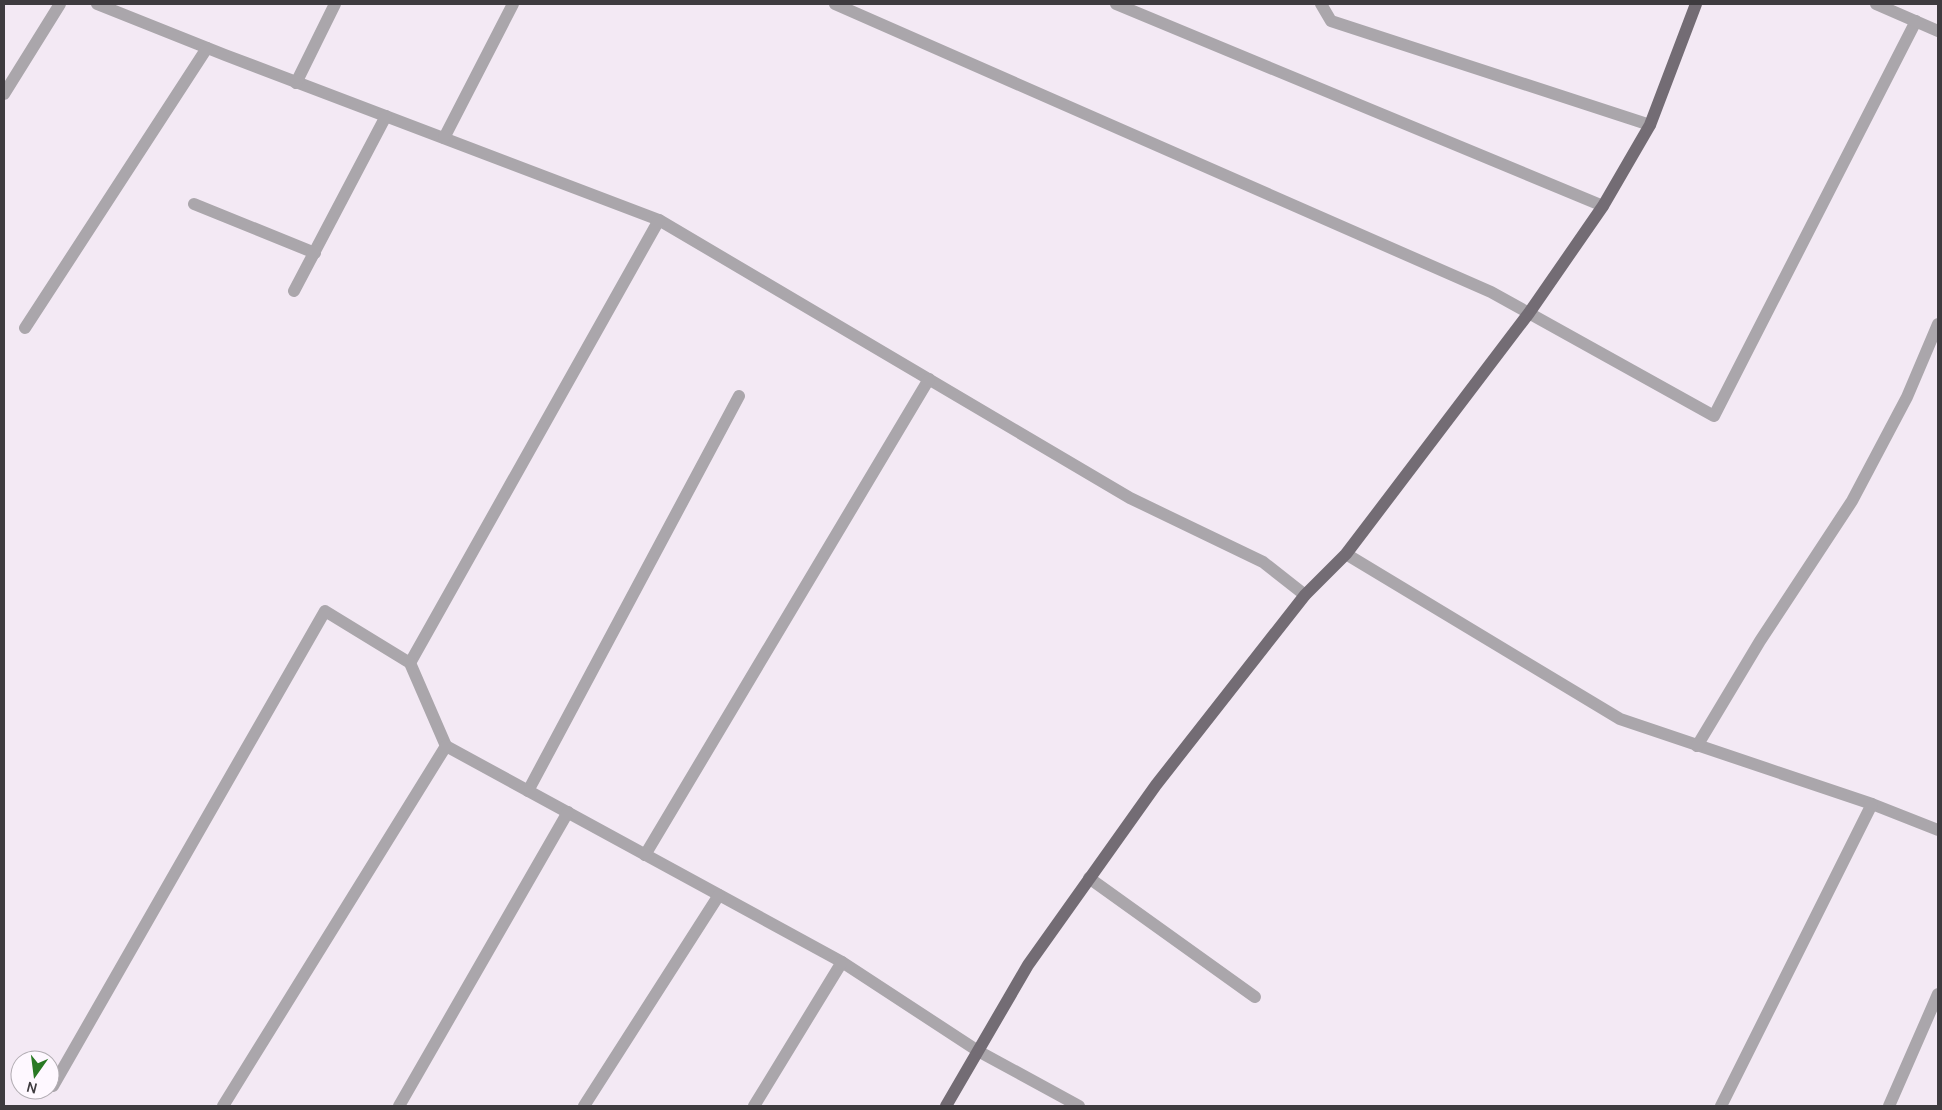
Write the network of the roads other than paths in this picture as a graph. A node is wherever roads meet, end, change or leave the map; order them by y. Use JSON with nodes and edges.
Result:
{"nodes":[{"id":1,"x":60,"y":4,"type":"edge"},
{"id":2,"x":97,"y":4,"type":"edge"},
{"id":3,"x":335,"y":4,"type":"edge"},
{"id":4,"x":513,"y":4,"type":"edge"},
{"id":5,"x":836,"y":4,"type":"edge"},
{"id":6,"x":1116,"y":4,"type":"edge"},
{"id":7,"x":1321,"y":4,"type":"edge"},
{"id":8,"x":1696,"y":4,"type":"edge"},
{"id":9,"x":1876,"y":4,"type":"edge"},
{"id":10,"x":115,"y":7,"type":"edge"},
{"id":11,"x":1916,"y":21,"type":"junction"},
{"id":12,"x":1938,"y":30,"type":"edge"},
{"id":13,"x":207,"y":48,"type":"junction"},
{"id":14,"x":296,"y":83,"type":"junction"},
{"id":15,"x":4,"y":94,"type":"edge"},
{"id":16,"x":386,"y":116,"type":"junction"},
{"id":17,"x":1650,"y":125,"type":"junction"},
{"id":18,"x":444,"y":138,"type":"junction"},
{"id":19,"x":194,"y":204,"type":"dead end"},
{"id":20,"x":1603,"y":206,"type":"junction"},
{"id":21,"x":659,"y":220,"type":"junction"},
{"id":22,"x":314,"y":253,"type":"junction"},
{"id":23,"x":294,"y":291,"type":"dead end"},
{"id":24,"x":1529,"y":313,"type":"junction"},
{"id":25,"x":1938,"y":324,"type":"edge"},
{"id":26,"x":25,"y":328,"type":"dead end"},
{"id":27,"x":928,"y":379,"type":"junction"},
{"id":28,"x":739,"y":396,"type":"dead end"},
{"id":29,"x":1346,"y":554,"type":"junction"},
{"id":30,"x":1305,"y":595,"type":"junction"},
{"id":31,"x":410,"y":663,"type":"junction"},
{"id":32,"x":446,"y":746,"type":"junction"},
{"id":33,"x":1697,"y":746,"type":"junction"},
{"id":34,"x":528,"y":791,"type":"junction"},
{"id":35,"x":1872,"y":804,"type":"junction"},
{"id":36,"x":568,"y":812,"type":"junction"},
{"id":37,"x":1938,"y":830,"type":"edge"},
{"id":38,"x":646,"y":855,"type":"junction"},
{"id":39,"x":1089,"y":878,"type":"junction"},
{"id":40,"x":718,"y":895,"type":"junction"},
{"id":41,"x":842,"y":962,"type":"junction"},
{"id":42,"x":1938,"y":994,"type":"edge"},
{"id":43,"x":1255,"y":996,"type":"dead end"},
{"id":44,"x":978,"y":1051,"type":"junction"},
{"id":45,"x":60,"y":1074,"type":"edge"},
{"id":46,"x":223,"y":1106,"type":"edge"},
{"id":47,"x":398,"y":1106,"type":"edge"},
{"id":48,"x":584,"y":1106,"type":"edge"},
{"id":49,"x":754,"y":1106,"type":"edge"},
{"id":50,"x":946,"y":1106,"type":"edge"},
{"id":51,"x":1079,"y":1106,"type":"edge"},
{"id":52,"x":1721,"y":1106,"type":"edge"},
{"id":53,"x":1889,"y":1106,"type":"edge"}],
"edges":[{"from":1,"to":15,"type":"street"},
{"from":2,"to":10,"type":"street"},
{"from":3,"to":14,"type":"street"},
{"from":4,"to":18,"type":"street"},
{"from":5,"to":24,"type":"street"},
{"from":6,"to":20,"type":"street"},
{"from":7,"to":17,"type":"street"},
{"from":8,"to":17,"type":"main road"},
{"from":9,"to":11,"type":"street"},
{"from":10,"to":13,"type":"street"},
{"from":11,"to":12,"type":"street"},
{"from":11,"to":24,"type":"street"},
{"from":13,"to":14,"type":"street"},
{"from":13,"to":26,"type":"street"},
{"from":14,"to":16,"type":"street"},
{"from":16,"to":18,"type":"street"},
{"from":16,"to":22,"type":"street"},
{"from":17,"to":20,"type":"main road"},
{"from":18,"to":21,"type":"street"},
{"from":19,"to":22,"type":"street"},
{"from":20,"to":24,"type":"main road"},
{"from":21,"to":27,"type":"street"},
{"from":21,"to":31,"type":"street"},
{"from":22,"to":23,"type":"street"},
{"from":24,"to":29,"type":"main road"},
{"from":25,"to":33,"type":"street"},
{"from":27,"to":30,"type":"street"},
{"from":27,"to":38,"type":"street"},
{"from":28,"to":34,"type":"street"},
{"from":29,"to":30,"type":"main road"},
{"from":29,"to":33,"type":"street"},
{"from":30,"to":39,"type":"main road"},
{"from":31,"to":32,"type":"street"},
{"from":31,"to":45,"type":"street"},
{"from":32,"to":34,"type":"street"},
{"from":32,"to":46,"type":"street"},
{"from":33,"to":35,"type":"street"},
{"from":34,"to":36,"type":"street"},
{"from":35,"to":37,"type":"street"},
{"from":35,"to":52,"type":"street"},
{"from":36,"to":38,"type":"street"},
{"from":36,"to":47,"type":"street"},
{"from":38,"to":40,"type":"street"},
{"from":39,"to":43,"type":"street"},
{"from":39,"to":44,"type":"main road"},
{"from":40,"to":41,"type":"street"},
{"from":40,"to":48,"type":"street"},
{"from":41,"to":44,"type":"street"},
{"from":41,"to":49,"type":"street"},
{"from":42,"to":53,"type":"street"},
{"from":44,"to":50,"type":"main road"},
{"from":44,"to":51,"type":"street"}]}
